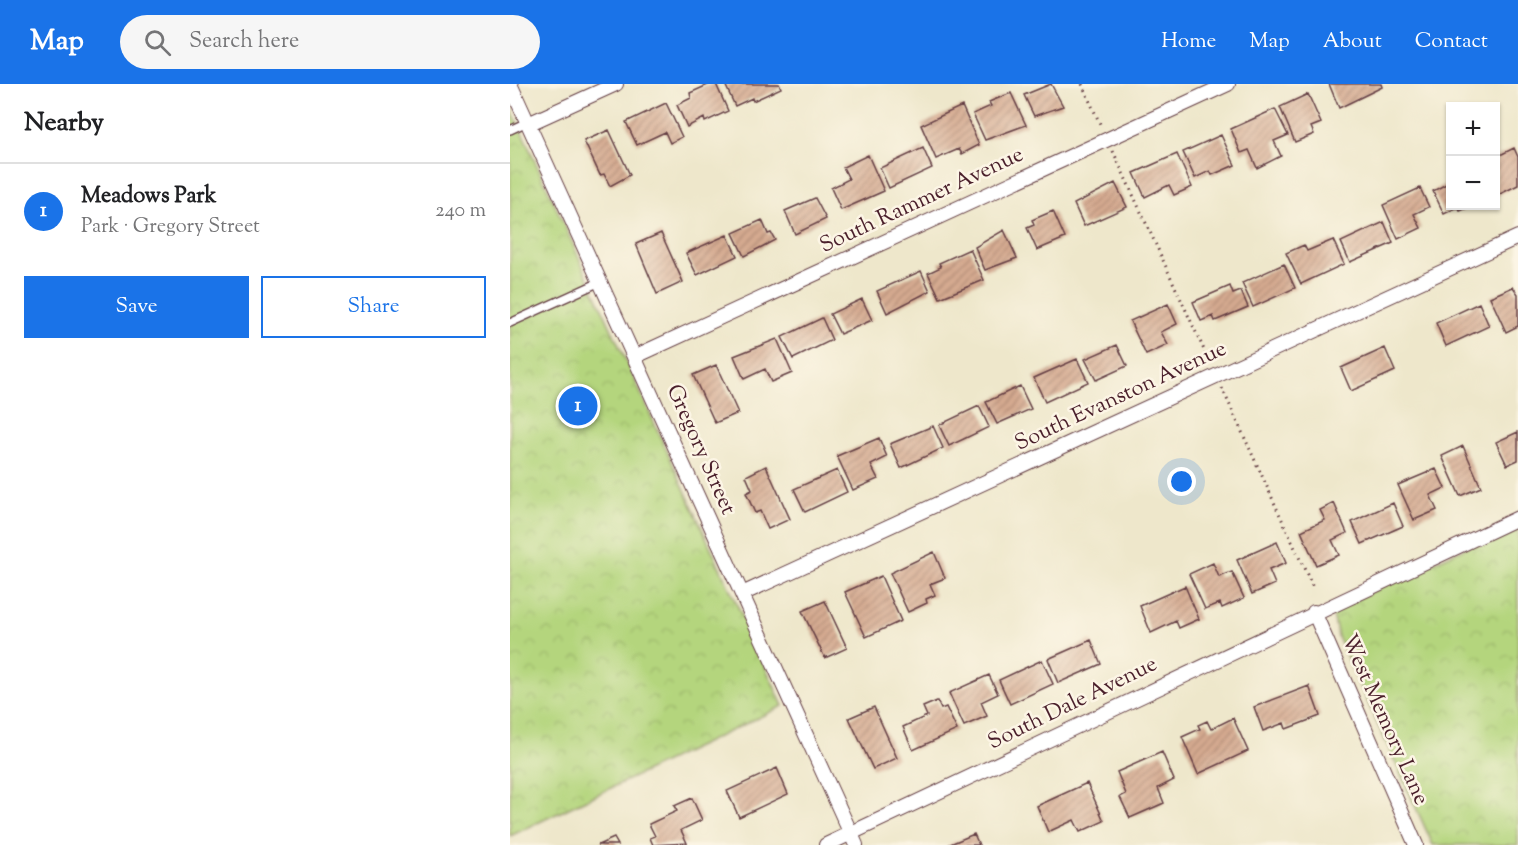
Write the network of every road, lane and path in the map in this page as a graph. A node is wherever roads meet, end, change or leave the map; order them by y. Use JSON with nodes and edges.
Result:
{"nodes":[{"id":1,"x":510,"y":84,"type":"edge"},
{"id":2,"x":616,"y":84,"type":"edge"},
{"id":3,"x":1082,"y":84,"type":"edge"},
{"id":4,"x":1228,"y":84,"type":"edge"},
{"id":5,"x":528,"y":123,"type":"junction"},
{"id":6,"x":510,"y":130,"type":"edge"},
{"id":7,"x":1108,"y":139,"type":"junction"},
{"id":8,"x":1518,"y":237,"type":"edge"},
{"id":9,"x":600,"y":282,"type":"junction"},
{"id":10,"x":510,"y":323,"type":"edge"},
{"id":11,"x":634,"y":357,"type":"junction"},
{"id":12,"x":1216,"y":376,"type":"junction"},
{"id":13,"x":1518,"y":518,"type":"edge"},
{"id":14,"x":1314,"y":590,"type":"dead end"},
{"id":15,"x":742,"y":594,"type":"junction"},
{"id":16,"x":1314,"y":612,"type":"junction"},
{"id":17,"x":853,"y":839,"type":"edge"},
{"id":18,"x":826,"y":845,"type":"edge"},
{"id":19,"x":1416,"y":845,"type":"edge"}],
"edges":[{"from":1,"to":5,"type":"street","name":"Gregory Street"},
{"from":2,"to":5,"type":"street"},
{"from":3,"to":7,"type":"path"},
{"from":4,"to":7,"type":"street","name":"South Rammer Avenue"},
{"from":5,"to":6,"type":"lane"},
{"from":5,"to":9,"type":"street","name":"Gregory Street"},
{"from":7,"to":11,"type":"street","name":"South Rammer Avenue"},
{"from":7,"to":12,"type":"path"},
{"from":8,"to":12,"type":"street","name":"South Evanston Avenue"},
{"from":9,"to":10,"type":"lane"},
{"from":9,"to":11,"type":"street","name":"Gregory Street"},
{"from":11,"to":15,"type":"street","name":"Gregory Street"},
{"from":12,"to":14,"type":"path"},
{"from":12,"to":15,"type":"street","name":"South Evanston Avenue"},
{"from":13,"to":16,"type":"street","name":"South Dale Avenue"},
{"from":15,"to":17,"type":"street","name":"Gregory Street"},
{"from":16,"to":17,"type":"street","name":"South Dale Avenue"},
{"from":16,"to":19,"type":"street","name":"West Memory Lane"},
{"from":17,"to":18,"type":"street","name":"South Dale Avenue"}]}
